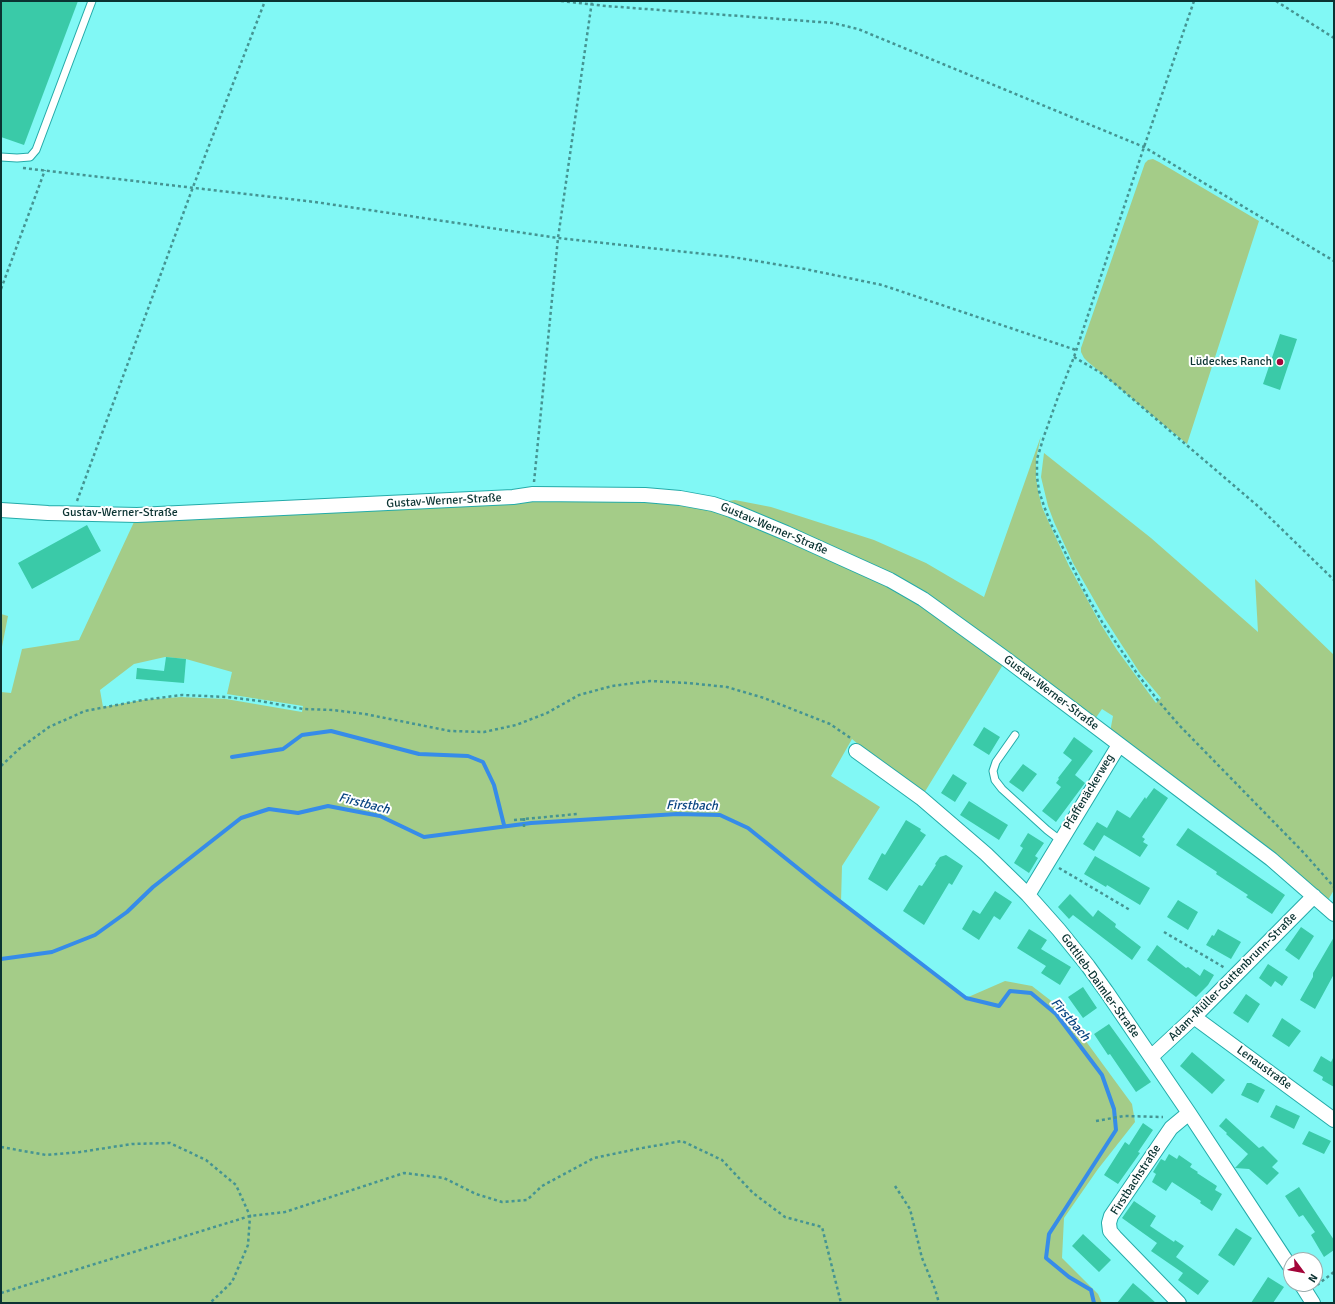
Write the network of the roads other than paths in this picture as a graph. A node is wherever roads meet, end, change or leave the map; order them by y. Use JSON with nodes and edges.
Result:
{"nodes":[{"id":1,"x":92,"y":1,"type":"edge"},
{"id":2,"x":1,"y":157,"type":"edge"},
{"id":3,"x":1,"y":510,"type":"edge"},
{"id":4,"x":1015,"y":735,"type":"dead end"},
{"id":5,"x":1119,"y":745,"type":"junction"},
{"id":6,"x":856,"y":751,"type":"road end"},
{"id":7,"x":1060,"y":840,"type":"junction"},
{"id":8,"x":1028,"y":895,"type":"junction"},
{"id":9,"x":1314,"y":896,"type":"junction"},
{"id":10,"x":1334,"y":914,"type":"edge"},
{"id":11,"x":1194,"y":1016,"type":"junction"},
{"id":12,"x":1151,"y":1057,"type":"junction"},
{"id":13,"x":1184,"y":1117,"type":"junction"},
{"id":14,"x":1334,"y":1120,"type":"edge"},
{"id":15,"x":1283,"y":1257,"type":"edge"},
{"id":16,"x":1180,"y":1303,"type":"edge"}],
"edges":[{"from":1,"to":2,"type":"lane"},
{"from":3,"to":5,"type":"street","name":"Gustav-Werner-Straße"},
{"from":4,"to":7,"type":"lane","name":"Pfaffenäckerweg"},
{"from":5,"to":7,"type":"street","name":"Pfaffenäckerweg"},
{"from":5,"to":9,"type":"street","name":"Gustav-Werner-Straße"},
{"from":6,"to":8,"type":"street","name":"Gottlieb-Daimler-Straße"},
{"from":7,"to":8,"type":"street","name":"Pfaffenäckerweg"},
{"from":8,"to":12,"type":"street","name":"Gottlieb-Daimler-Straße"},
{"from":9,"to":10,"type":"street","name":"Gustav-Werner-Straße"},
{"from":9,"to":11,"type":"street","name":"Adam-Müller-Guttenbrunn-Straße"},
{"from":11,"to":12,"type":"street","name":"Adam-Müller-Guttenbrunn-Straße"},
{"from":11,"to":14,"type":"street","name":"Lenaustraße"},
{"from":12,"to":13,"type":"street","name":"Gottlieb-Daimler-Straße"},
{"from":13,"to":15,"type":"street","name":"Gottlieb-Daimler-Straße"},
{"from":13,"to":16,"type":"street","name":"Firstbachstraße"}]}
